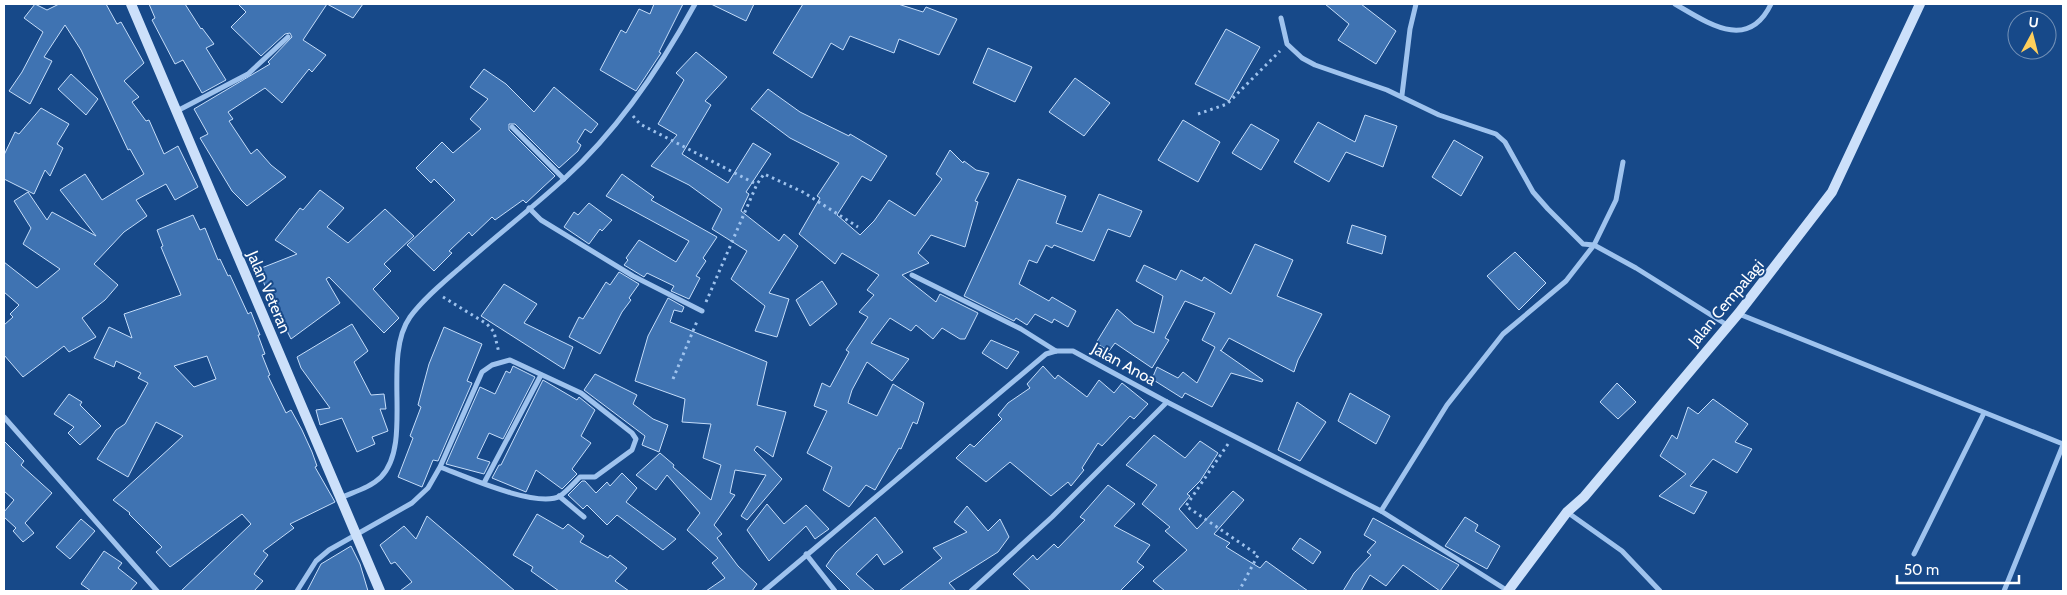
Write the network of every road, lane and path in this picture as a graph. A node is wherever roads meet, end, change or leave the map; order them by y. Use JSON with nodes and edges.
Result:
{"nodes":[{"id":1,"x":131,"y":4,"type":"edge"},
{"id":2,"x":695,"y":4,"type":"edge"},
{"id":3,"x":1416,"y":4,"type":"edge"},
{"id":4,"x":1675,"y":4,"type":"edge"},
{"id":5,"x":1771,"y":4,"type":"edge"},
{"id":6,"x":1920,"y":4,"type":"edge"},
{"id":7,"x":1281,"y":18,"type":"dead end"},
{"id":8,"x":288,"y":37,"type":"dead end"},
{"id":9,"x":1287,"y":44,"type":"junction"},
{"id":10,"x":1402,"y":95,"type":"junction"},
{"id":11,"x":176,"y":111,"type":"junction"},
{"id":12,"x":1198,"y":114,"type":"dead end"},
{"id":13,"x":640,"y":124,"type":"dead end"},
{"id":14,"x":512,"y":127,"type":"dead end"},
{"id":15,"x":1623,"y":162,"type":"dead end"},
{"id":16,"x":564,"y":179,"type":"junction"},
{"id":17,"x":757,"y":184,"type":"junction"},
{"id":18,"x":531,"y":210,"type":"junction"},
{"id":19,"x":858,"y":227,"type":"dead end"},
{"id":20,"x":1594,"y":245,"type":"junction"},
{"id":21,"x":912,"y":275,"type":"dead end"},
{"id":22,"x":447,"y":300,"type":"dead end"},
{"id":23,"x":702,"y":311,"type":"junction"},
{"id":24,"x":1738,"y":314,"type":"junction"},
{"id":25,"x":1727,"y":325,"type":"junction"},
{"id":26,"x":1056,"y":351,"type":"junction"},
{"id":27,"x":501,"y":362,"type":"junction"},
{"id":28,"x":540,"y":375,"type":"junction"},
{"id":29,"x":673,"y":379,"type":"dead end"},
{"id":30,"x":1167,"y":402,"type":"junction"},
{"id":31,"x":1984,"y":413,"type":"junction"},
{"id":32,"x":4,"y":417,"type":"edge"},
{"id":33,"x":1234,"y":436,"type":"junction"},
{"id":34,"x":2063,"y":444,"type":"edge"},
{"id":35,"x":440,"y":467,"type":"junction"},
{"id":36,"x":484,"y":483,"type":"junction"},
{"id":37,"x":559,"y":496,"type":"junction"},
{"id":38,"x":340,"y":498,"type":"junction"},
{"id":39,"x":1381,"y":511,"type":"junction"},
{"id":40,"x":1567,"y":512,"type":"junction"},
{"id":41,"x":584,"y":517,"type":"dead end"},
{"id":42,"x":358,"y":535,"type":"junction"},
{"id":43,"x":806,"y":554,"type":"junction"},
{"id":44,"x":1914,"y":554,"type":"dead end"},
{"id":45,"x":158,"y":591,"type":"edge"},
{"id":46,"x":297,"y":591,"type":"edge"},
{"id":47,"x":380,"y":591,"type":"edge"},
{"id":48,"x":764,"y":591,"type":"edge"},
{"id":49,"x":836,"y":591,"type":"edge"},
{"id":50,"x":971,"y":591,"type":"edge"},
{"id":51,"x":1239,"y":591,"type":"edge"},
{"id":52,"x":1508,"y":591,"type":"edge"},
{"id":53,"x":1660,"y":591,"type":"edge"},
{"id":54,"x":2004,"y":591,"type":"edge"}],
"edges":[{"from":1,"to":11,"type":"street","name":"Jalan Veteran"},
{"from":2,"to":16,"type":"street"},
{"from":3,"to":10,"type":"street"},
{"from":4,"to":5,"type":"street"},
{"from":6,"to":24,"type":"street","name":"Jalan Cempalagi"},
{"from":7,"to":9,"type":"street"},
{"from":8,"to":11,"type":"street"},
{"from":9,"to":10,"type":"street"},
{"from":9,"to":12,"type":"path"},
{"from":10,"to":20,"type":"street"},
{"from":11,"to":38,"type":"street","name":"Jalan Veteran"},
{"from":13,"to":17,"type":"path"},
{"from":14,"to":16,"type":"street"},
{"from":15,"to":20,"type":"street"},
{"from":16,"to":18,"type":"street"},
{"from":17,"to":19,"type":"path"},
{"from":17,"to":23,"type":"path"},
{"from":18,"to":23,"type":"street"},
{"from":18,"to":38,"type":"street"},
{"from":20,"to":25,"type":"street"},
{"from":20,"to":39,"type":"street"},
{"from":21,"to":26,"type":"street"},
{"from":22,"to":27,"type":"path"},
{"from":23,"to":29,"type":"path"},
{"from":24,"to":25,"type":"street","name":"Jalan Cempalagi"},
{"from":24,"to":31,"type":"street"},
{"from":25,"to":40,"type":"street","name":"Jalan Cempalagi"},
{"from":26,"to":30,"type":"street","name":"Jalan Anoa"},
{"from":26,"to":43,"type":"street"},
{"from":27,"to":28,"type":"street"},
{"from":27,"to":35,"type":"street"},
{"from":28,"to":36,"type":"street"},
{"from":28,"to":37,"type":"street"},
{"from":30,"to":33,"type":"street","name":"Jalan Anoa"},
{"from":30,"to":50,"type":"street"},
{"from":31,"to":34,"type":"street"},
{"from":31,"to":44,"type":"street"},
{"from":32,"to":45,"type":"street"},
{"from":33,"to":39,"type":"street","name":"Jalan Anoa"},
{"from":33,"to":51,"type":"path"},
{"from":34,"to":54,"type":"street"},
{"from":35,"to":36,"type":"street"},
{"from":35,"to":42,"type":"street"},
{"from":36,"to":37,"type":"street"},
{"from":37,"to":41,"type":"street"},
{"from":38,"to":42,"type":"street","name":"Jalan Veteran"},
{"from":39,"to":52,"type":"street","name":"Jalan Anoa"},
{"from":40,"to":52,"type":"street","name":"Jalan Cempalagi"},
{"from":40,"to":53,"type":"street"},
{"from":42,"to":46,"type":"street"},
{"from":42,"to":47,"type":"street","name":"Jalan Veteran"},
{"from":43,"to":48,"type":"street"},
{"from":43,"to":49,"type":"street"}]}
